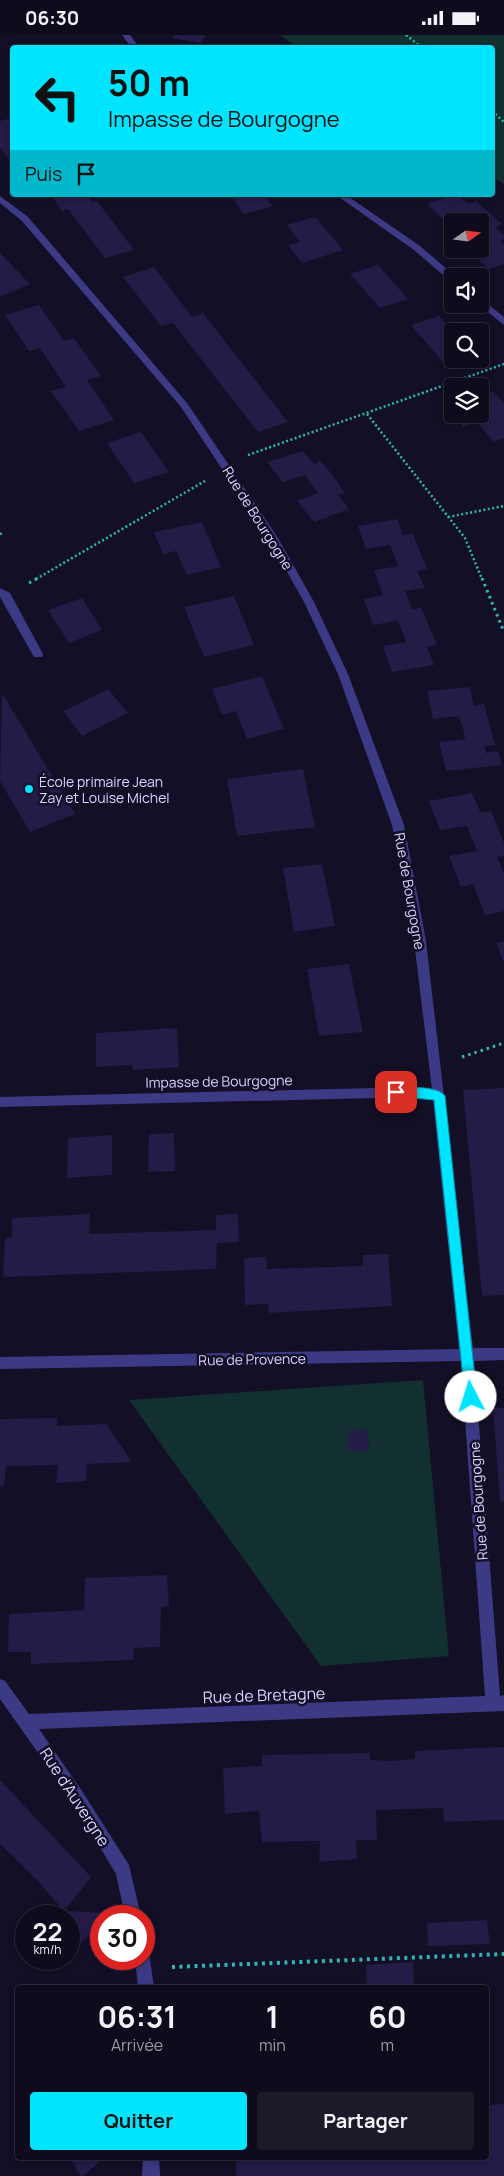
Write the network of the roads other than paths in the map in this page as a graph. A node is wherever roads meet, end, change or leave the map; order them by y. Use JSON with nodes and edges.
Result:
{"nodes":[{"id":1,"x":343,"y":197,"type":"edge"},
{"id":2,"x":0,"y":199,"type":"edge"},
{"id":3,"x":444,"y":271,"type":"edge"},
{"id":4,"x":489,"y":309,"type":"edge"},
{"id":5,"x":504,"y":322,"type":"edge"},
{"id":6,"x":0,"y":592,"type":"edge"},
{"id":7,"x":38,"y":654,"type":"dead end"},
{"id":8,"x":439,"y":1096,"type":"junction"},
{"id":9,"x":0,"y":1102,"type":"edge"},
{"id":10,"x":504,"y":1354,"type":"edge"},
{"id":11,"x":467,"y":1356,"type":"junction"},
{"id":12,"x":0,"y":1363,"type":"edge"},
{"id":13,"x":0,"y":1686,"type":"edge"},
{"id":14,"x":499,"y":1703,"type":"edge"},
{"id":15,"x":25,"y":1722,"type":"junction"},
{"id":16,"x":131,"y":1905,"type":"edge"},
{"id":17,"x":145,"y":1970,"type":"edge"},
{"id":18,"x":146,"y":1985,"type":"edge"},
{"id":19,"x":151,"y":2160,"type":"edge"},
{"id":20,"x":151,"y":2176,"type":"edge"}],
"edges":[{"from":1,"to":3,"type":"street"},
{"from":2,"to":8,"type":"street","name":"Rue de Bourgogne"},
{"from":4,"to":5,"type":"street"},
{"from":6,"to":7,"type":"street"},
{"from":8,"to":9,"type":"street","name":"Impasse de Bourgogne"},
{"from":8,"to":11,"type":"street","name":"Rue de Bourgogne"},
{"from":10,"to":11,"type":"street","name":"Rue de Provence"},
{"from":11,"to":12,"type":"street","name":"Rue de Provence"},
{"from":11,"to":14,"type":"street","name":"Rue de Bourgogne"},
{"from":13,"to":15,"type":"street","name":"Rue d'Auvergne"},
{"from":14,"to":15,"type":"street","name":"Rue de Bretagne"},
{"from":15,"to":16,"type":"street","name":"Rue d'Auvergne"},
{"from":17,"to":18,"type":"street"},
{"from":19,"to":20,"type":"street"}]}
